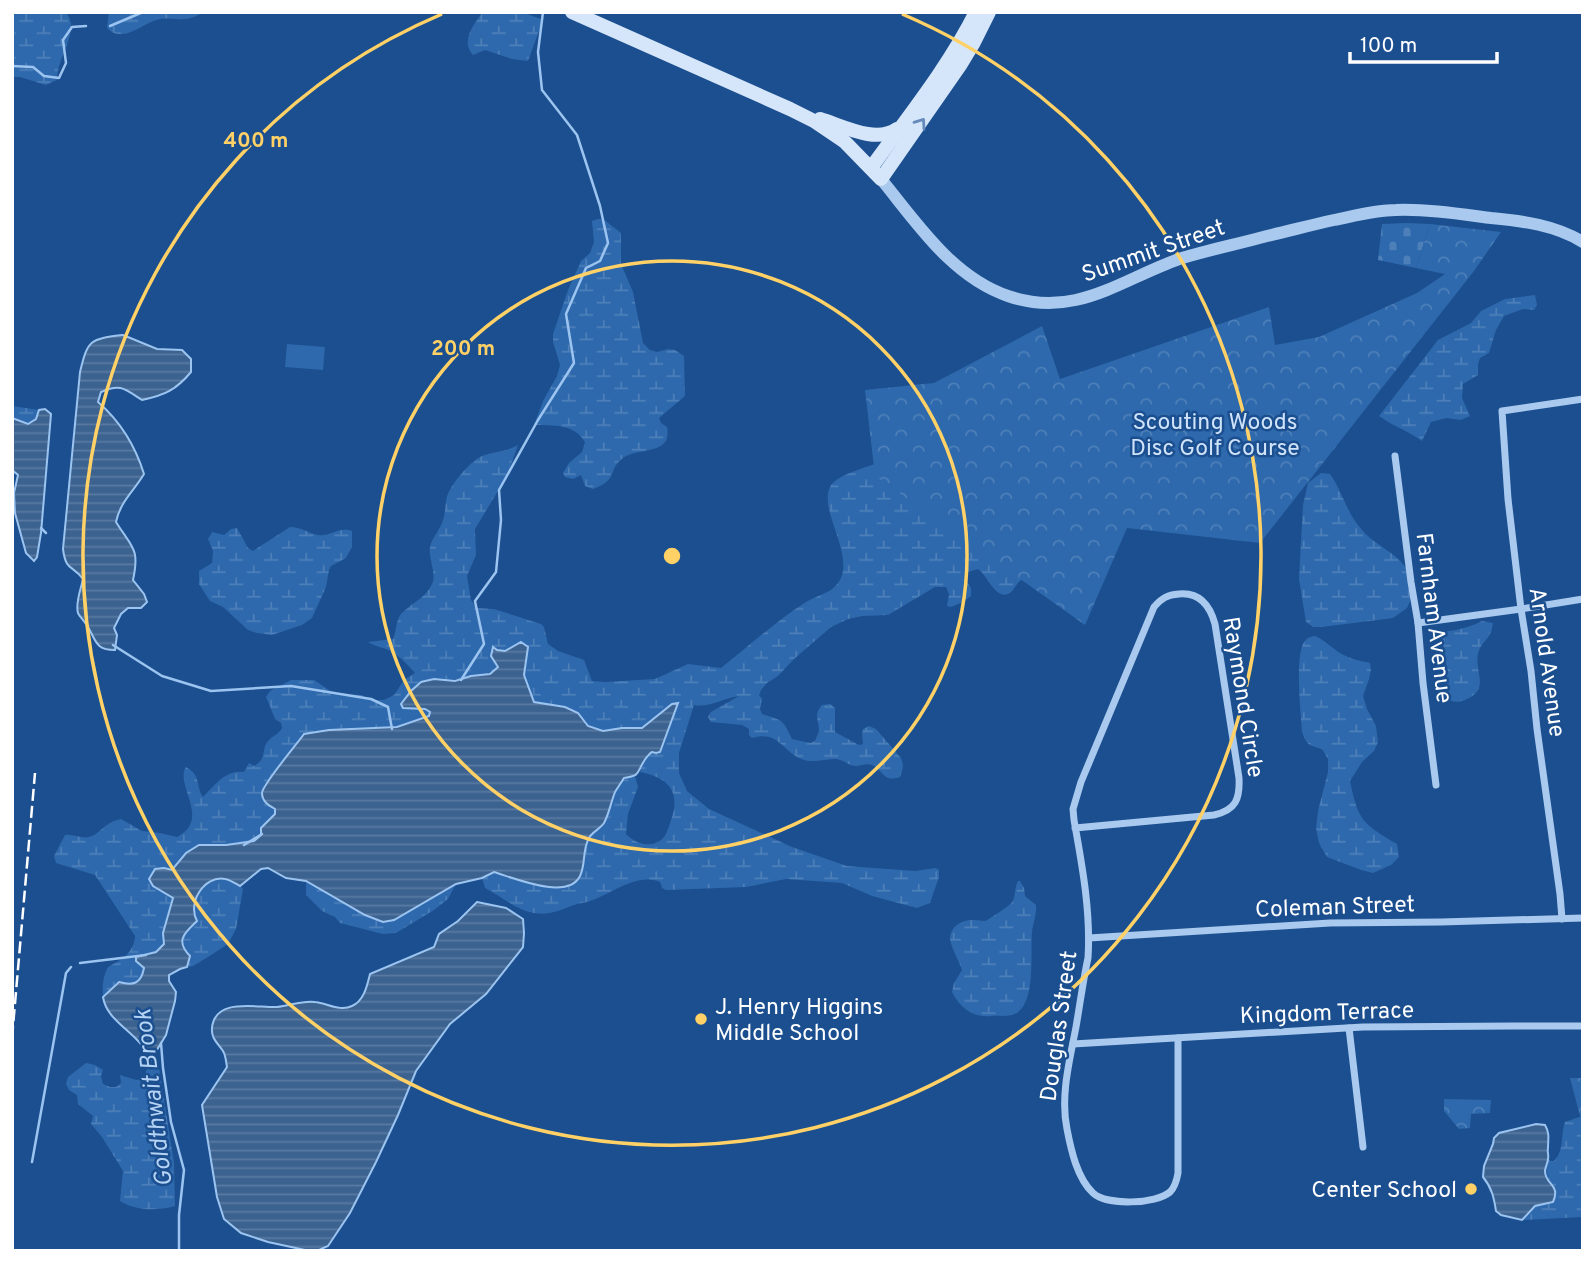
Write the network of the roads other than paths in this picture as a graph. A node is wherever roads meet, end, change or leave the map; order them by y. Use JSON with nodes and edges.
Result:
{"nodes":[{"id":1,"x":572,"y":12,"type":"edge"},
{"id":2,"x":976,"y":12,"type":"edge"},
{"id":3,"x":989,"y":12,"type":"edge"},
{"id":4,"x":790,"y":108,"type":"junction"},
{"id":5,"x":901,"y":126,"type":"junction"},
{"id":6,"x":876,"y":174,"type":"junction"},
{"id":7,"x":1583,"y":242,"type":"edge"},
{"id":8,"x":1583,"y":399,"type":"edge"},
{"id":9,"x":1395,"y":456,"type":"dead end"},
{"id":10,"x":1583,"y":599,"type":"edge"},
{"id":11,"x":1521,"y":609,"type":"junction"},
{"id":12,"x":1418,"y":622,"type":"junction"},
{"id":13,"x":1436,"y":785,"type":"dead end"},
{"id":14,"x":1075,"y":828,"type":"junction"},
{"id":15,"x":1583,"y":918,"type":"edge"},
{"id":16,"x":1562,"y":919,"type":"junction"},
{"id":17,"x":1089,"y":938,"type":"junction"},
{"id":18,"x":1583,"y":1026,"type":"edge"},
{"id":19,"x":1349,"y":1028,"type":"junction"},
{"id":20,"x":1178,"y":1038,"type":"junction"},
{"id":21,"x":1073,"y":1044,"type":"junction"},
{"id":22,"x":1363,"y":1147,"type":"dead end"}],
"edges":[{"from":1,"to":4,"type":"main road","name":"Summit Street"},
{"from":2,"to":5,"type":"main road"},
{"from":6,"to":3,"type":"main road","one_way":true},
{"from":4,"to":5,"type":"main road"},
{"from":4,"to":6,"type":"main road","name":"Summit Street"},
{"from":5,"to":6,"type":"main road"},
{"from":6,"to":7,"type":"street","name":"Summit Street"},
{"from":8,"to":11,"type":"street","name":"Arnold Avenue"},
{"from":9,"to":12,"type":"street","name":"Farnham Avenue"},
{"from":10,"to":11,"type":"street"},
{"from":11,"to":12,"type":"street"},
{"from":11,"to":16,"type":"street","name":"Arnold Avenue"},
{"from":12,"to":13,"type":"street","name":"Farnham Avenue"},
{"from":14,"to":14,"type":"street","name":"Raymond Circle"},
{"from":14,"to":17,"type":"street","name":"Douglas Street"},
{"from":15,"to":16,"type":"street","name":"Coleman Street"},
{"from":16,"to":17,"type":"street","name":"Coleman Street"},
{"from":17,"to":21,"type":"street","name":"Douglas Street"},
{"from":18,"to":19,"type":"street","name":"Kingdom Terrace"},
{"from":19,"to":20,"type":"street","name":"Kingdom Terrace"},
{"from":19,"to":22,"type":"street"},
{"from":20,"to":21,"type":"street","name":"Kingdom Terrace"},
{"from":20,"to":21,"type":"street","name":"Douglas Street"}]}
